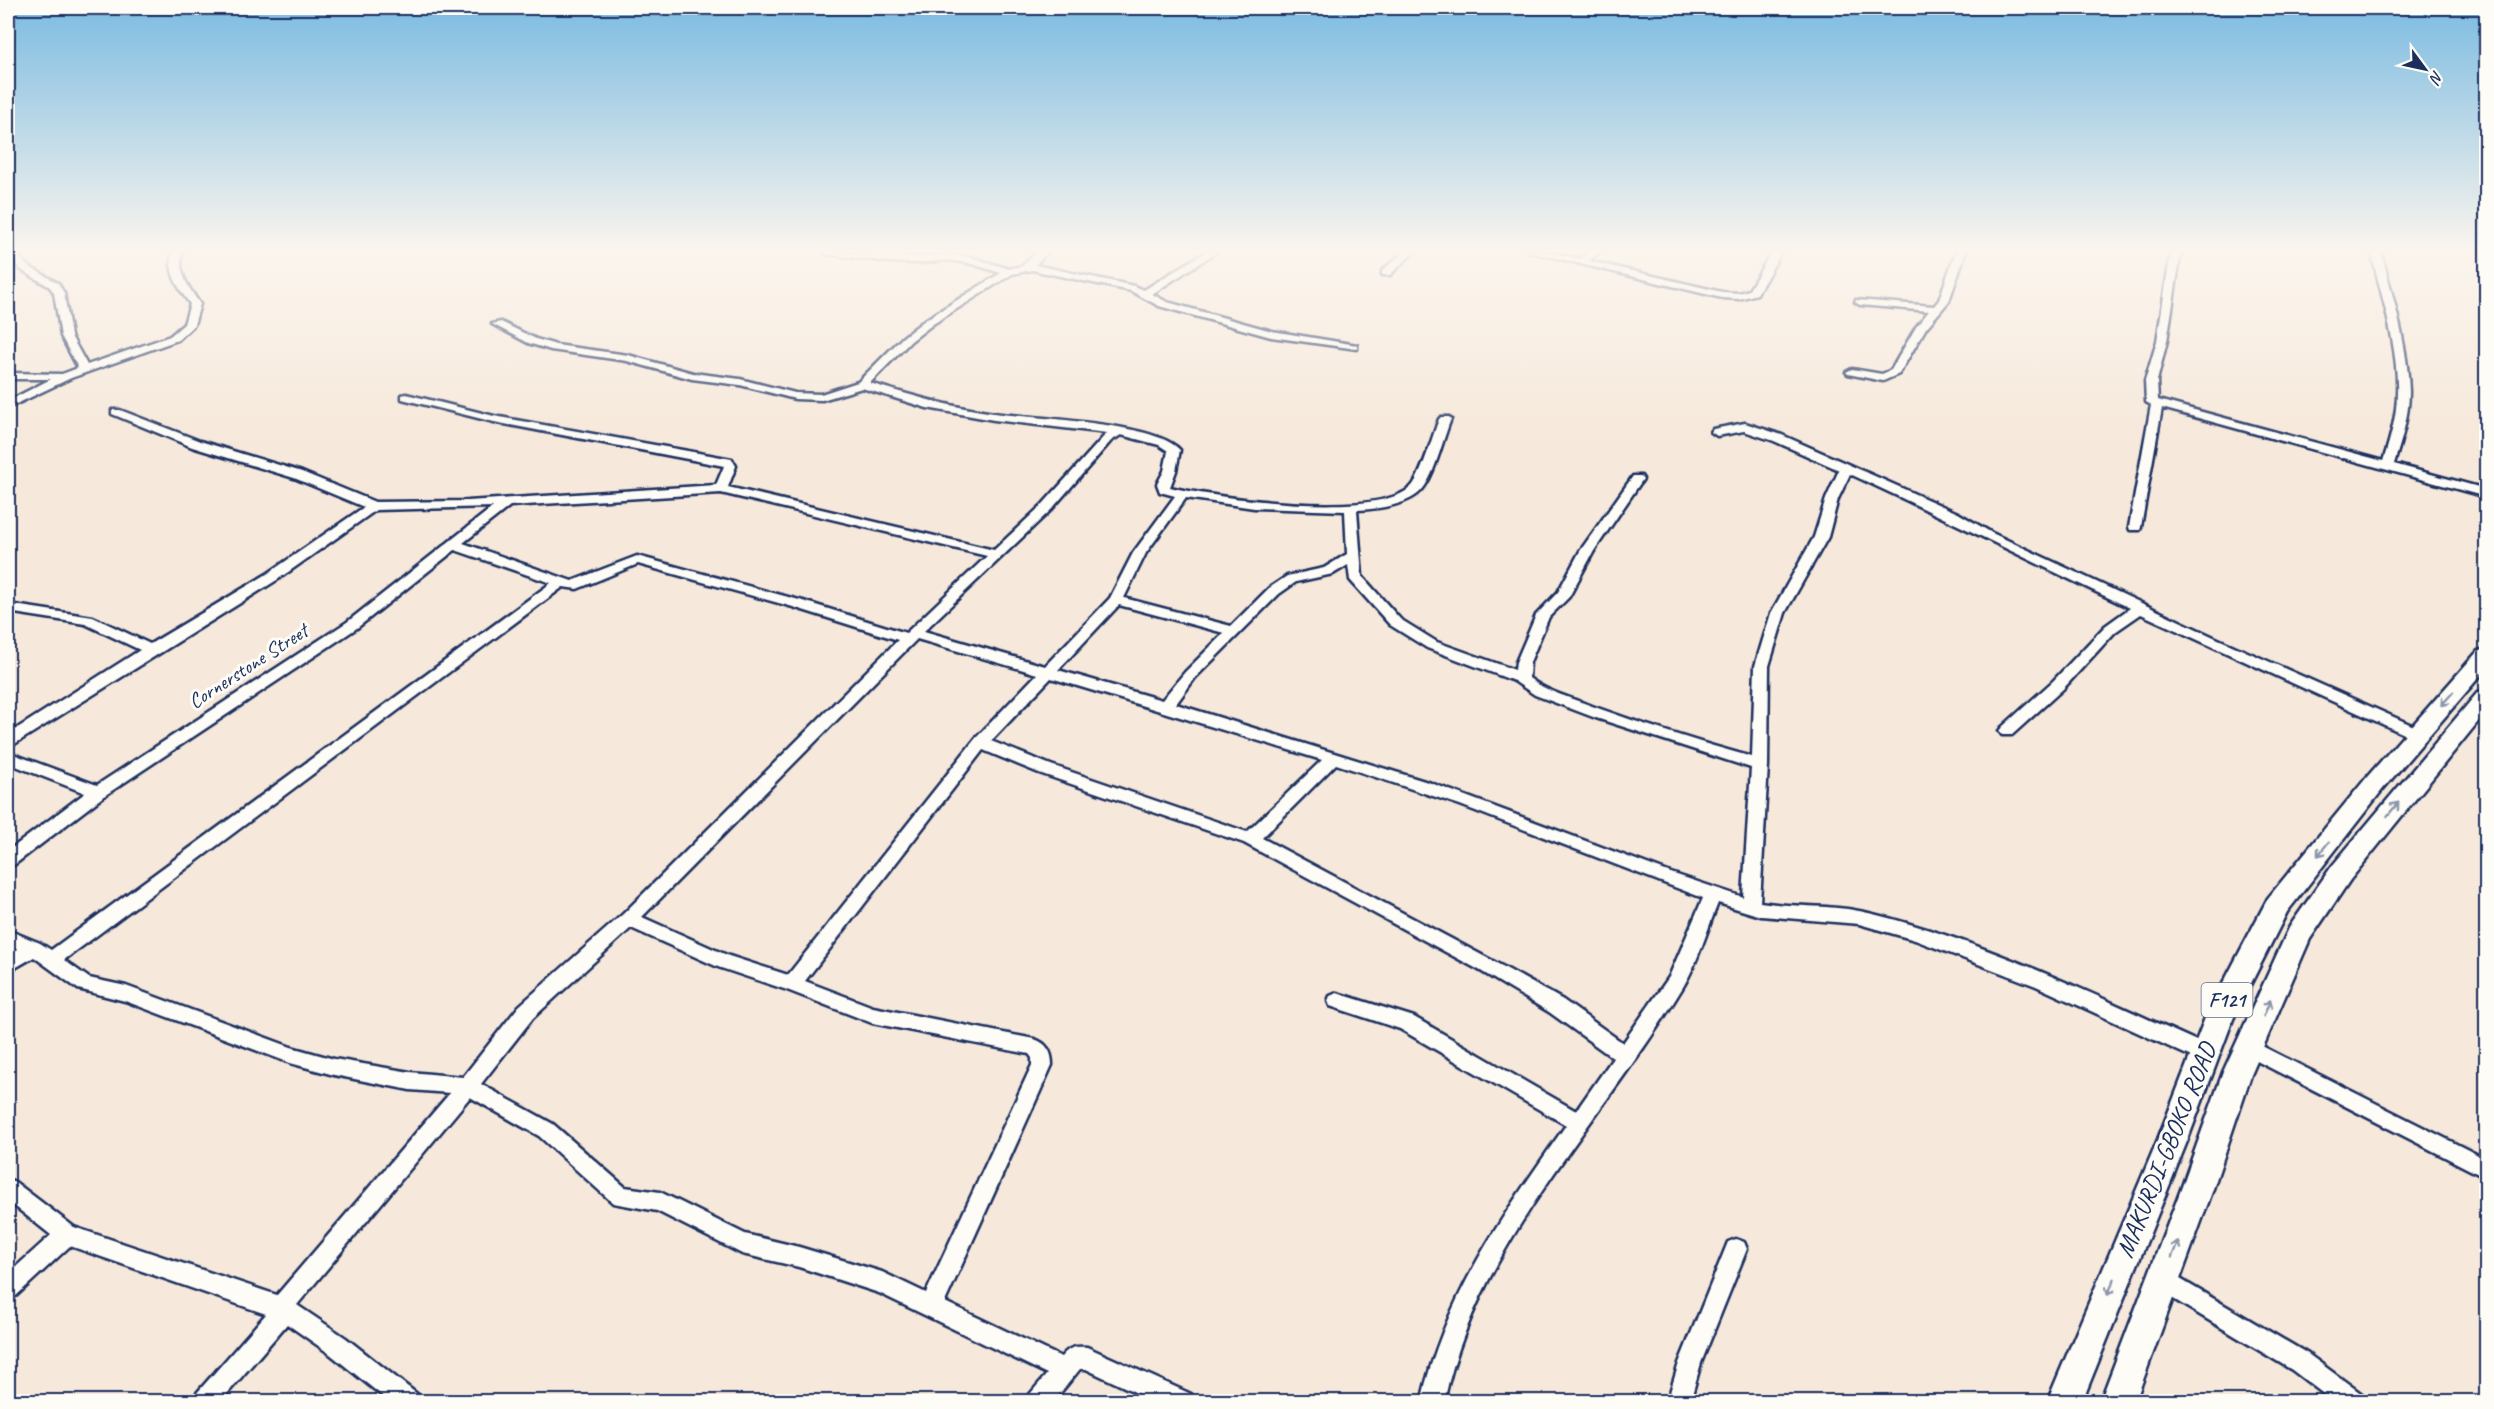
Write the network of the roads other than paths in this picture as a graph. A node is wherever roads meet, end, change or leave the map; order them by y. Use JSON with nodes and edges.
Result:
{"nodes":[{"id":1,"x":63,"y":317,"type":"edge"},
{"id":2,"x":190,"y":317,"type":"edge"},
{"id":3,"x":937,"y":317,"type":"edge"},
{"id":4,"x":1210,"y":317,"type":"edge"},
{"id":5,"x":1931,"y":317,"type":"edge"},
{"id":6,"x":2166,"y":317,"type":"edge"},
{"id":7,"x":2391,"y":317,"type":"edge"},
{"id":8,"x":497,"y":324,"type":"dead end"},
{"id":9,"x":1353,"y":347,"type":"dead end"},
{"id":10,"x":84,"y":370,"type":"junction"},
{"id":11,"x":1852,"y":372,"type":"dead end"},
{"id":12,"x":8,"y":376,"type":"edge"},
{"id":13,"x":67,"y":376,"type":"junction"},
{"id":14,"x":862,"y":384,"type":"junction"},
{"id":15,"x":406,"y":397,"type":"dead end"},
{"id":16,"x":2157,"y":404,"type":"junction"},
{"id":17,"x":8,"y":405,"type":"edge"},
{"id":18,"x":116,"y":412,"type":"dead end"},
{"id":19,"x":1445,"y":419,"type":"dead end"},
{"id":20,"x":1096,"y":428,"type":"junction"},
{"id":21,"x":1120,"y":431,"type":"junction"},
{"id":22,"x":1717,"y":432,"type":"dead end"},
{"id":23,"x":1107,"y":438,"type":"junction"},
{"id":24,"x":2387,"y":466,"type":"junction"},
{"id":25,"x":1846,"y":469,"type":"junction"},
{"id":26,"x":1637,"y":479,"type":"dead end"},
{"id":27,"x":721,"y":489,"type":"junction"},
{"id":28,"x":2487,"y":493,"type":"edge"},
{"id":29,"x":1184,"y":494,"type":"junction"},
{"id":30,"x":507,"y":502,"type":"junction"},
{"id":31,"x":373,"y":506,"type":"junction"},
{"id":32,"x":1351,"y":508,"type":"junction"},
{"id":33,"x":2134,"y":527,"type":"dead end"},
{"id":34,"x":455,"y":545,"type":"junction"},
{"id":35,"x":995,"y":554,"type":"junction"},
{"id":36,"x":1355,"y":555,"type":"junction"},
{"id":37,"x":1328,"y":571,"type":"junction"},
{"id":38,"x":1355,"y":577,"type":"junction"},
{"id":39,"x":560,"y":583,"type":"junction"},
{"id":40,"x":1116,"y":600,"type":"junction"},
{"id":41,"x":2141,"y":606,"type":"junction"},
{"id":42,"x":8,"y":608,"type":"edge"},
{"id":43,"x":1234,"y":631,"type":"junction"},
{"id":44,"x":911,"y":636,"type":"junction"},
{"id":45,"x":151,"y":650,"type":"junction"},
{"id":46,"x":2487,"y":656,"type":"edge"},
{"id":47,"x":1049,"y":672,"type":"junction"},
{"id":48,"x":1520,"y":677,"type":"junction"},
{"id":49,"x":2487,"y":697,"type":"edge"},
{"id":50,"x":1166,"y":706,"type":"junction"},
{"id":51,"x":2007,"y":731,"type":"dead end"},
{"id":52,"x":2418,"y":734,"type":"junction"},
{"id":53,"x":8,"y":741,"type":"edge"},
{"id":54,"x":980,"y":743,"type":"junction"},
{"id":55,"x":8,"y":756,"type":"edge"},
{"id":56,"x":1333,"y":758,"type":"junction"},
{"id":57,"x":1760,"y":765,"type":"junction"},
{"id":58,"x":98,"y":792,"type":"junction"},
{"id":59,"x":1250,"y":839,"type":"junction"},
{"id":60,"x":8,"y":860,"type":"edge"},
{"id":61,"x":1713,"y":894,"type":"junction"},
{"id":62,"x":1751,"y":907,"type":"junction"},
{"id":63,"x":629,"y":919,"type":"junction"},
{"id":64,"x":8,"y":937,"type":"edge"},
{"id":65,"x":34,"y":948,"type":"junction"},
{"id":66,"x":51,"y":960,"type":"junction"},
{"id":67,"x":8,"y":965,"type":"edge"},
{"id":68,"x":792,"y":984,"type":"junction"},
{"id":69,"x":1337,"y":1001,"type":"dead end"},
{"id":70,"x":2250,"y":1048,"type":"junction"},
{"id":71,"x":2205,"y":1054,"type":"junction"},
{"id":72,"x":1626,"y":1056,"type":"junction"},
{"id":73,"x":468,"y":1086,"type":"junction"},
{"id":74,"x":1578,"y":1122,"type":"junction"},
{"id":75,"x":2487,"y":1169,"type":"edge"},
{"id":76,"x":8,"y":1189,"type":"edge"},
{"id":77,"x":67,"y":1235,"type":"junction"},
{"id":78,"x":1736,"y":1249,"type":"dead end"},
{"id":79,"x":2163,"y":1280,"type":"junction"},
{"id":80,"x":8,"y":1288,"type":"edge"},
{"id":81,"x":931,"y":1307,"type":"junction"},
{"id":82,"x":283,"y":1308,"type":"junction"},
{"id":83,"x":1062,"y":1369,"type":"junction"},
{"id":84,"x":204,"y":1401,"type":"edge"},
{"id":85,"x":410,"y":1401,"type":"edge"},
{"id":86,"x":1038,"y":1401,"type":"edge"},
{"id":87,"x":1183,"y":1401,"type":"edge"},
{"id":88,"x":1432,"y":1401,"type":"edge"},
{"id":89,"x":1678,"y":1401,"type":"edge"},
{"id":90,"x":2064,"y":1401,"type":"edge"},
{"id":91,"x":2117,"y":1401,"type":"edge"},
{"id":92,"x":2354,"y":1401,"type":"edge"}],
"edges":[{"from":1,"to":10,"type":"street"},
{"from":2,"to":10,"type":"street"},
{"from":3,"to":14,"type":"street"},
{"from":4,"to":9,"type":"street"},
{"from":5,"to":11,"type":"street"},
{"from":6,"to":16,"type":"street"},
{"from":7,"to":24,"type":"street"},
{"from":8,"to":14,"type":"street"},
{"from":10,"to":13,"type":"street"},
{"from":12,"to":13,"type":"street"},
{"from":13,"to":17,"type":"street"},
{"from":14,"to":20,"type":"street"},
{"from":15,"to":27,"type":"street"},
{"from":16,"to":24,"type":"street"},
{"from":16,"to":33,"type":"street"},
{"from":18,"to":31,"type":"street"},
{"from":19,"to":32,"type":"street"},
{"from":20,"to":21,"type":"street"},
{"from":20,"to":23,"type":"street"},
{"from":21,"to":23,"type":"street"},
{"from":21,"to":29,"type":"street"},
{"from":22,"to":25,"type":"street"},
{"from":23,"to":35,"type":"street"},
{"from":24,"to":28,"type":"street"},
{"from":25,"to":41,"type":"street"},
{"from":25,"to":57,"type":"street"},
{"from":26,"to":48,"type":"street"},
{"from":27,"to":30,"type":"street"},
{"from":27,"to":35,"type":"street"},
{"from":29,"to":32,"type":"street"},
{"from":29,"to":40,"type":"street"},
{"from":30,"to":31,"type":"street"},
{"from":30,"to":34,"type":"street","name":"Cornerstone Street"},
{"from":31,"to":45,"type":"street"},
{"from":32,"to":36,"type":"street"},
{"from":34,"to":39,"type":"street"},
{"from":34,"to":58,"type":"street","name":"Cornerstone Street"},
{"from":35,"to":44,"type":"street"},
{"from":36,"to":37,"type":"street"},
{"from":36,"to":38,"type":"street"},
{"from":37,"to":38,"type":"street"},
{"from":37,"to":43,"type":"street"},
{"from":38,"to":48,"type":"street"},
{"from":39,"to":44,"type":"street"},
{"from":39,"to":66,"type":"street"},
{"from":40,"to":43,"type":"street"},
{"from":40,"to":47,"type":"street"},
{"from":41,"to":51,"type":"street"},
{"from":41,"to":52,"type":"street"},
{"from":42,"to":45,"type":"street"},
{"from":43,"to":50,"type":"street"},
{"from":44,"to":47,"type":"street"},
{"from":44,"to":63,"type":"street"},
{"from":45,"to":53,"type":"street"},
{"from":46,"to":52,"type":"main road","name":"MAKURDI-GBOKO ROAD","number":"F121","one_way":true},
{"from":47,"to":50,"type":"street"},
{"from":47,"to":54,"type":"street"},
{"from":48,"to":57,"type":"street"},
{"from":70,"to":49,"type":"main road","number":"F121","one_way":true},
{"from":50,"to":56,"type":"street"},
{"from":52,"to":71,"type":"main road","name":"MAKURDI-GBOKO ROAD","number":"F121","one_way":true},
{"from":54,"to":59,"type":"street"},
{"from":54,"to":68,"type":"street"},
{"from":55,"to":58,"type":"street"},
{"from":56,"to":59,"type":"street"},
{"from":56,"to":61,"type":"street"},
{"from":57,"to":62,"type":"street"},
{"from":58,"to":60,"type":"street","name":"Cornerstone Street"},
{"from":59,"to":72,"type":"street"},
{"from":61,"to":62,"type":"street"},
{"from":61,"to":72,"type":"street"},
{"from":62,"to":71,"type":"street"},
{"from":63,"to":68,"type":"street"},
{"from":63,"to":73,"type":"street"},
{"from":64,"to":65,"type":"street"},
{"from":65,"to":66,"type":"street"},
{"from":65,"to":67,"type":"street"},
{"from":66,"to":73,"type":"street"},
{"from":68,"to":81,"type":"street"},
{"from":69,"to":74,"type":"street"},
{"from":70,"to":75,"type":"street"},
{"from":79,"to":70,"type":"main road","number":"F121","one_way":true},
{"from":71,"to":90,"type":"main road","name":"MAKURDI-GBOKO ROAD","number":"F121","one_way":true},
{"from":72,"to":74,"type":"street"},
{"from":73,"to":81,"type":"street"},
{"from":73,"to":82,"type":"street"},
{"from":74,"to":88,"type":"street"},
{"from":76,"to":77,"type":"street"},
{"from":77,"to":80,"type":"street"},
{"from":77,"to":82,"type":"street"},
{"from":78,"to":89,"type":"street"},
{"from":79,"to":91,"type":"main road","number":"F121"},
{"from":79,"to":92,"type":"street"},
{"from":81,"to":83,"type":"street"},
{"from":82,"to":84,"type":"street"},
{"from":82,"to":85,"type":"street"},
{"from":83,"to":86,"type":"street"},
{"from":83,"to":87,"type":"street"}]}
